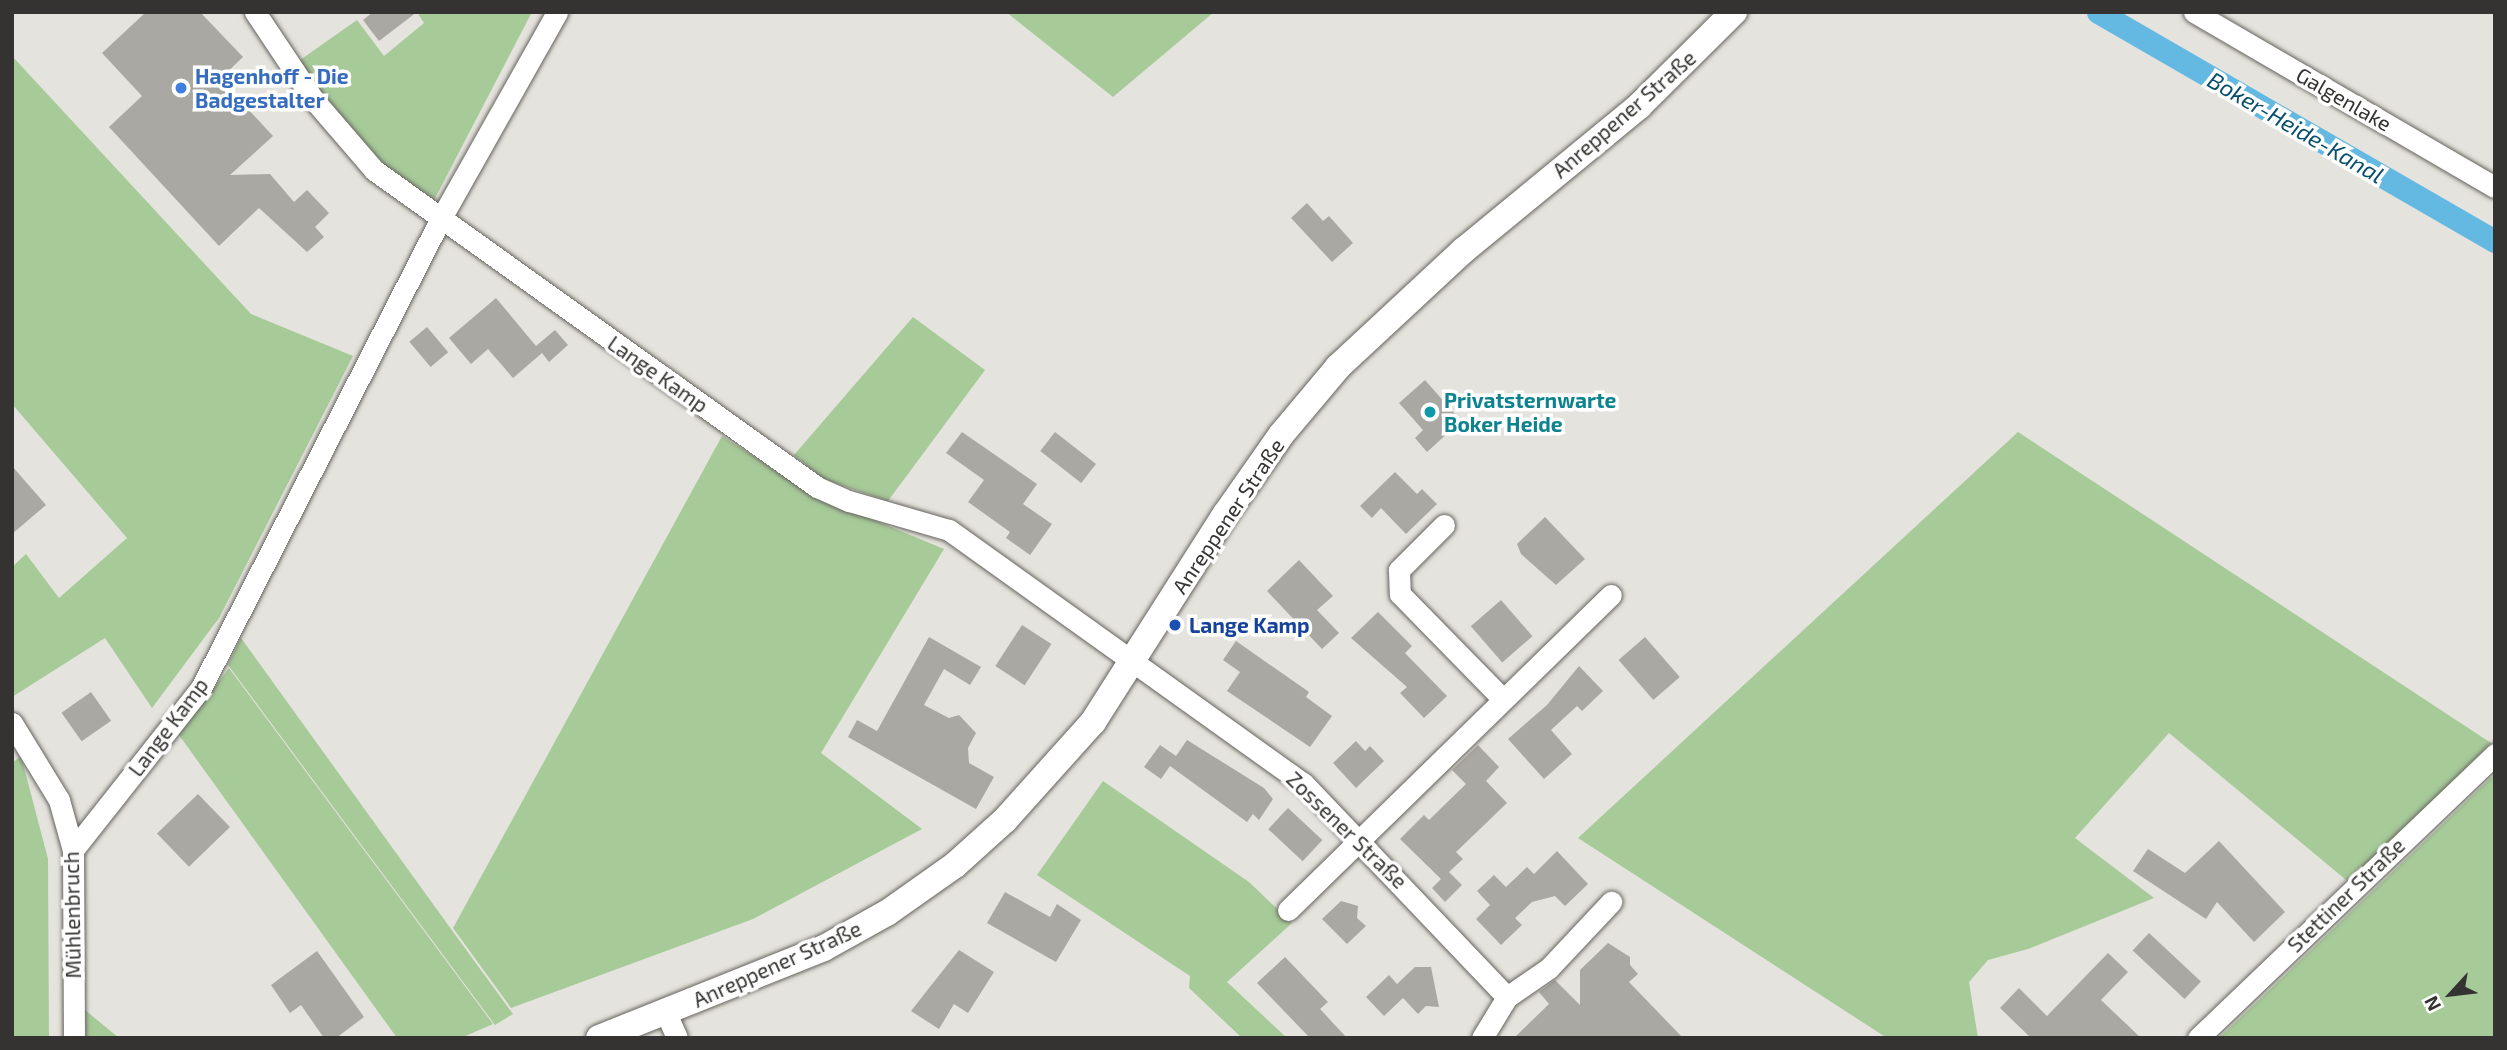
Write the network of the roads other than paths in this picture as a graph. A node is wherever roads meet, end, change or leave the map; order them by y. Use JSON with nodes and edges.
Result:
{"nodes":[{"id":1,"x":255,"y":12,"type":"edge"},
{"id":2,"x":557,"y":12,"type":"edge"},
{"id":3,"x":1734,"y":12,"type":"edge"},
{"id":4,"x":2194,"y":12,"type":"edge"},
{"id":5,"x":2495,"y":187,"type":"edge"},
{"id":6,"x":440,"y":220,"type":"junction"},
{"id":7,"x":1444,"y":525,"type":"dead end"},
{"id":8,"x":1611,"y":595,"type":"dead end"},
{"id":9,"x":1134,"y":661,"type":"junction"},
{"id":10,"x":1502,"y":698,"type":"junction"},
{"id":11,"x":12,"y":723,"type":"edge"},
{"id":12,"x":2495,"y":754,"type":"edge"},
{"id":13,"x":1360,"y":838,"type":"junction"},
{"id":14,"x":73,"y":850,"type":"junction"},
{"id":15,"x":1611,"y":902,"type":"dead end"},
{"id":16,"x":1288,"y":910,"type":"dead end"},
{"id":17,"x":1507,"y":997,"type":"junction"},
{"id":18,"x":666,"y":1013,"type":"junction"},
{"id":19,"x":74,"y":1038,"type":"edge"},
{"id":20,"x":599,"y":1038,"type":"edge"},
{"id":21,"x":677,"y":1038,"type":"edge"},
{"id":22,"x":1482,"y":1038,"type":"edge"},
{"id":23,"x":2198,"y":1038,"type":"edge"}],
"edges":[{"from":1,"to":6,"type":"street","name":"Lange Kamp"},
{"from":2,"to":6,"type":"street","name":"Lange Kamp"},
{"from":3,"to":9,"type":"street","name":"Anreppener Straße"},
{"from":4,"to":5,"type":"street","name":"Galgenlake"},
{"from":6,"to":9,"type":"street","name":"Lange Kamp"},
{"from":6,"to":14,"type":"street","name":"Lange Kamp"},
{"from":7,"to":10,"type":"street"},
{"from":8,"to":10,"type":"street"},
{"from":9,"to":13,"type":"street","name":"Zossener Straße"},
{"from":9,"to":18,"type":"street","name":"Anreppener Straße"},
{"from":10,"to":13,"type":"street"},
{"from":11,"to":14,"type":"street","name":"Mühlenbruch"},
{"from":12,"to":23,"type":"street","name":"Stettiner Straße"},
{"from":13,"to":16,"type":"street"},
{"from":13,"to":17,"type":"street","name":"Zossener Straße"},
{"from":14,"to":19,"type":"street","name":"Mühlenbruch"},
{"from":15,"to":17,"type":"street"},
{"from":17,"to":22,"type":"street"},
{"from":18,"to":20,"type":"street","name":"Anreppener Straße"},
{"from":18,"to":21,"type":"street"}]}
